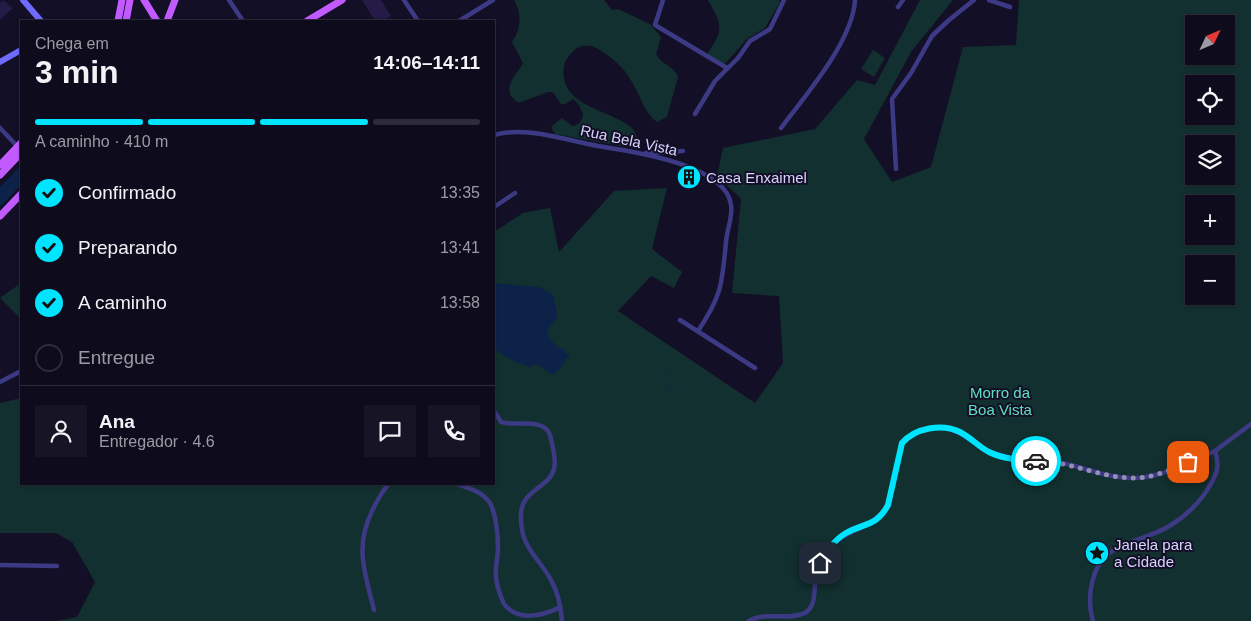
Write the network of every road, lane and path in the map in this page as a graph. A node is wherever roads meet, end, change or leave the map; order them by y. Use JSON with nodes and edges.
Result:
{"nodes":[{"id":1,"x":23,"y":0,"type":"edge"},
{"id":2,"x":125,"y":0,"type":"edge"},
{"id":3,"x":175,"y":0,"type":"edge"},
{"id":4,"x":229,"y":0,"type":"edge"},
{"id":5,"x":342,"y":0,"type":"edge"},
{"id":6,"x":404,"y":0,"type":"edge"},
{"id":7,"x":493,"y":0,"type":"edge"},
{"id":8,"x":662,"y":0,"type":"edge"},
{"id":9,"x":784,"y":0,"type":"edge"},
{"id":10,"x":855,"y":0,"type":"edge"},
{"id":11,"x":903,"y":0,"type":"edge"},
{"id":12,"x":974,"y":0,"type":"edge"},
{"id":13,"x":989,"y":0,"type":"edge"},
{"id":14,"x":144,"y":1,"type":"edge"},
{"id":15,"x":898,"y":7,"type":"dead end"},
{"id":16,"x":1010,"y":7,"type":"dead end"},
{"id":17,"x":40,"y":20,"type":"edge"},
{"id":18,"x":118,"y":20,"type":"edge"},
{"id":19,"x":126,"y":20,"type":"edge"},
{"id":20,"x":156,"y":20,"type":"edge"},
{"id":21,"x":167,"y":20,"type":"edge"},
{"id":22,"x":242,"y":20,"type":"edge"},
{"id":23,"x":309,"y":20,"type":"edge"},
{"id":24,"x":417,"y":20,"type":"edge"},
{"id":25,"x":460,"y":20,"type":"edge"},
{"id":26,"x":20,"y":51,"type":"edge"},
{"id":27,"x":0,"y":62,"type":"edge"},
{"id":28,"x":727,"y":68,"type":"junction"},
{"id":29,"x":695,"y":114,"type":"dead end"},
{"id":30,"x":0,"y":128,"type":"edge"},
{"id":31,"x":781,"y":128,"type":"dead end"},
{"id":32,"x":495,"y":135,"type":"edge"},
{"id":33,"x":20,"y":148,"type":"edge"},
{"id":34,"x":683,"y":151,"type":"dead end"},
{"id":35,"x":640,"y":153,"type":"junction"},
{"id":36,"x":0,"y":165,"type":"edge"},
{"id":37,"x":896,"y":169,"type":"dead end"},
{"id":38,"x":0,"y":175,"type":"edge"},
{"id":39,"x":515,"y":192,"type":"dead end"},
{"id":40,"x":20,"y":195,"type":"edge"},
{"id":41,"x":495,"y":205,"type":"edge"},
{"id":42,"x":0,"y":216,"type":"edge"},
{"id":43,"x":680,"y":320,"type":"dead end"},
{"id":44,"x":698,"y":331,"type":"junction"},
{"id":45,"x":755,"y":368,"type":"dead end"},
{"id":46,"x":20,"y":372,"type":"edge"},
{"id":47,"x":0,"y":382,"type":"edge"},
{"id":48,"x":495,"y":413,"type":"edge"},
{"id":49,"x":1251,"y":424,"type":"edge"},
{"id":50,"x":1215,"y":451,"type":"junction"},
{"id":51,"x":388,"y":485,"type":"edge"},
{"id":52,"x":459,"y":485,"type":"edge"},
{"id":53,"x":0,"y":565,"type":"edge"},
{"id":54,"x":57,"y":566,"type":"dead end"},
{"id":55,"x":560,"y":607,"type":"junction"},
{"id":56,"x":374,"y":610,"type":"dead end"},
{"id":57,"x":562,"y":621,"type":"edge"},
{"id":58,"x":749,"y":621,"type":"edge"},
{"id":59,"x":1093,"y":621,"type":"edge"}],
"edges":[{"from":1,"to":17,"type":"main road"},
{"from":2,"to":18,"type":"main road"},
{"from":2,"to":19,"type":"main road"},
{"from":3,"to":21,"type":"main road"},
{"from":4,"to":22,"type":"street"},
{"from":5,"to":23,"type":"main road"},
{"from":6,"to":24,"type":"street"},
{"from":7,"to":25,"type":"street"},
{"from":8,"to":28,"type":"street"},
{"from":9,"to":28,"type":"street"},
{"from":10,"to":31,"type":"street"},
{"from":11,"to":15,"type":"street"},
{"from":12,"to":37,"type":"street"},
{"from":13,"to":16,"type":"street"},
{"from":14,"to":20,"type":"main road"},
{"from":26,"to":27,"type":"main road"},
{"from":28,"to":29,"type":"street"},
{"from":30,"to":33,"type":"street"},
{"from":32,"to":35,"type":"street","name":"Rua Bela Vista"},
{"from":33,"to":36,"type":"main road"},
{"from":33,"to":38,"type":"main road"},
{"from":34,"to":35,"type":"street"},
{"from":35,"to":44,"type":"street","name":"Rua Bela Vista"},
{"from":39,"to":41,"type":"street"},
{"from":40,"to":42,"type":"main road"},
{"from":43,"to":44,"type":"street"},
{"from":44,"to":45,"type":"street"},
{"from":46,"to":47,"type":"street"},
{"from":48,"to":55,"type":"street"},
{"from":49,"to":50,"type":"street"},
{"from":50,"to":58,"type":"street"},
{"from":50,"to":59,"type":"street"},
{"from":51,"to":56,"type":"street"},
{"from":52,"to":55,"type":"street"},
{"from":53,"to":54,"type":"street"},
{"from":55,"to":57,"type":"street"}]}
